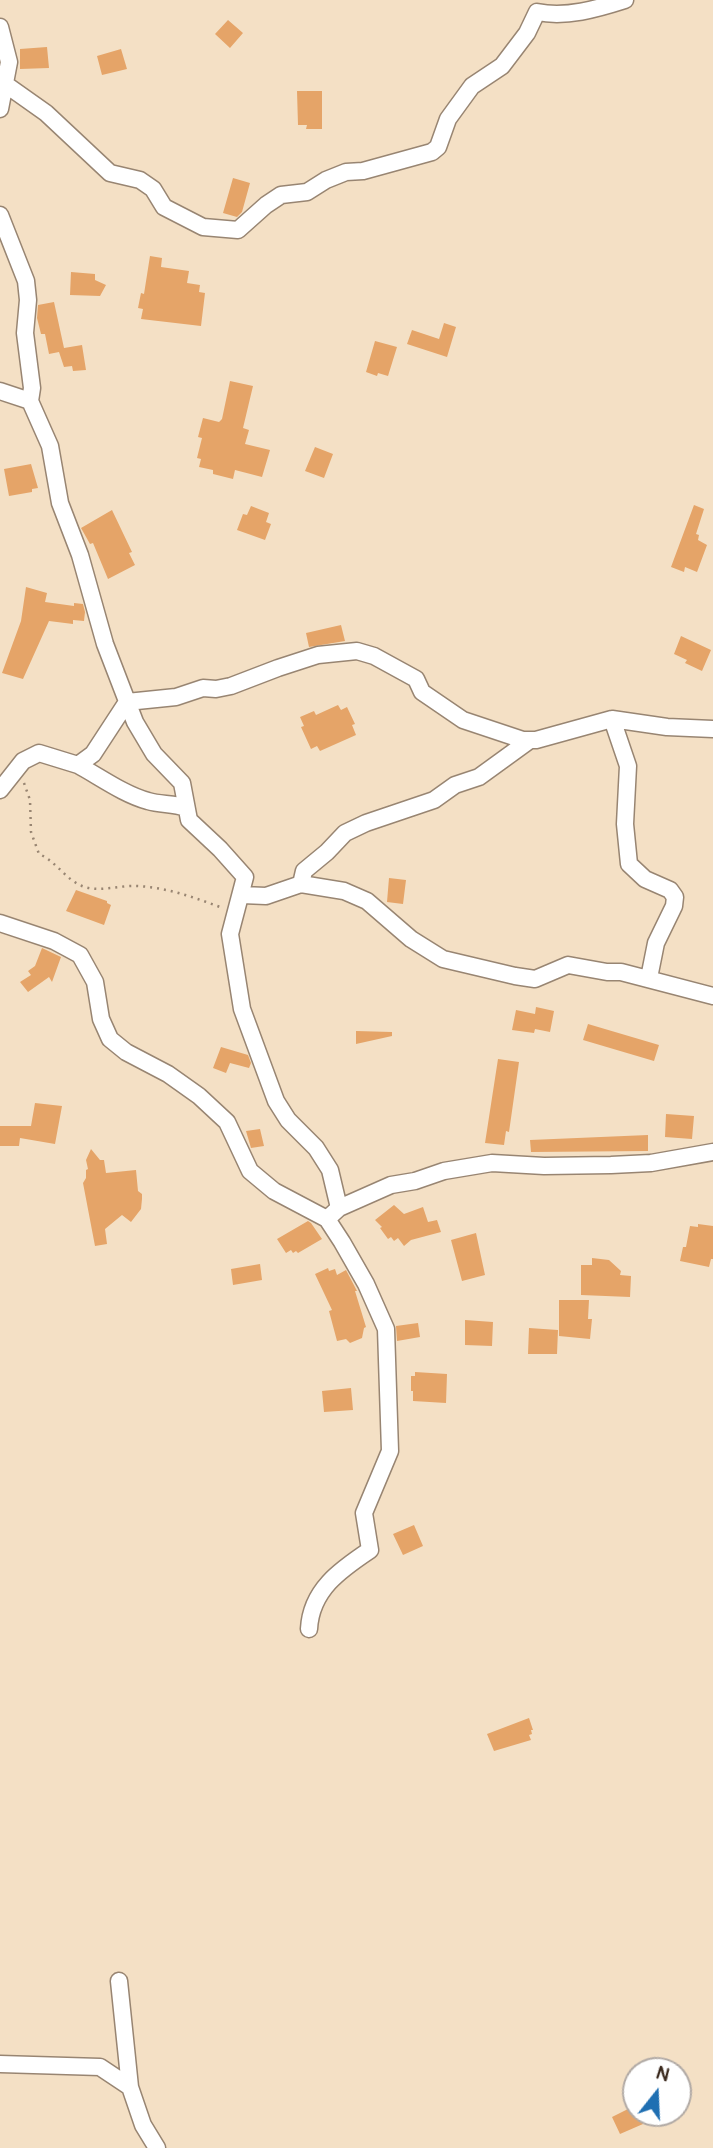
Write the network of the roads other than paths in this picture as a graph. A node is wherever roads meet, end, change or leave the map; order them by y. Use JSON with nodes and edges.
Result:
{"nodes":[{"id":1,"x":625,"y":0,"type":"edge"},
{"id":2,"x":0,"y":27,"type":"edge"},
{"id":3,"x":5,"y":84,"type":"junction"},
{"id":4,"x":0,"y":109,"type":"edge"},
{"id":5,"x":0,"y":215,"type":"edge"},
{"id":6,"x":0,"y":391,"type":"edge"},
{"id":7,"x":30,"y":401,"type":"junction"},
{"id":8,"x":127,"y":702,"type":"junction"},
{"id":9,"x":612,"y":719,"type":"junction"},
{"id":10,"x":713,"y":729,"type":"edge"},
{"id":11,"x":530,"y":740,"type":"junction"},
{"id":12,"x":78,"y":765,"type":"junction"},
{"id":13,"x":0,"y":790,"type":"edge"},
{"id":14,"x":186,"y":808,"type":"junction"},
{"id":15,"x":300,"y":884,"type":"junction"},
{"id":16,"x":242,"y":895,"type":"junction"},
{"id":17,"x":0,"y":923,"type":"edge"},
{"id":18,"x":649,"y":978,"type":"junction"},
{"id":19,"x":713,"y":996,"type":"edge"},
{"id":20,"x":713,"y":1152,"type":"edge"},
{"id":21,"x":334,"y":1181,"type":"junction"},
{"id":22,"x":358,"y":1200,"type":"junction"},
{"id":23,"x":333,"y":1214,"type":"junction"},
{"id":24,"x":309,"y":1629,"type":"dead end"},
{"id":25,"x":119,"y":1981,"type":"dead end"},
{"id":26,"x":0,"y":2064,"type":"edge"},
{"id":27,"x":130,"y":2087,"type":"junction"},
{"id":28,"x":157,"y":2148,"type":"edge"}],
"edges":[{"from":1,"to":3,"type":"street"},
{"from":2,"to":3,"type":"street"},
{"from":3,"to":4,"type":"street"},
{"from":5,"to":7,"type":"street"},
{"from":6,"to":7,"type":"street"},
{"from":7,"to":8,"type":"street"},
{"from":8,"to":11,"type":"street"},
{"from":8,"to":12,"type":"street"},
{"from":8,"to":14,"type":"street"},
{"from":9,"to":10,"type":"street"},
{"from":9,"to":11,"type":"street"},
{"from":9,"to":18,"type":"street"},
{"from":11,"to":15,"type":"street"},
{"from":12,"to":13,"type":"street"},
{"from":12,"to":14,"type":"street"},
{"from":14,"to":16,"type":"street"},
{"from":15,"to":16,"type":"street"},
{"from":15,"to":18,"type":"street"},
{"from":16,"to":21,"type":"street"},
{"from":17,"to":23,"type":"street"},
{"from":18,"to":19,"type":"street"},
{"from":20,"to":22,"type":"street"},
{"from":21,"to":22,"type":"street"},
{"from":21,"to":23,"type":"street"},
{"from":22,"to":23,"type":"street"},
{"from":23,"to":24,"type":"street"},
{"from":25,"to":27,"type":"street"},
{"from":26,"to":27,"type":"street"},
{"from":27,"to":28,"type":"street"}]}
